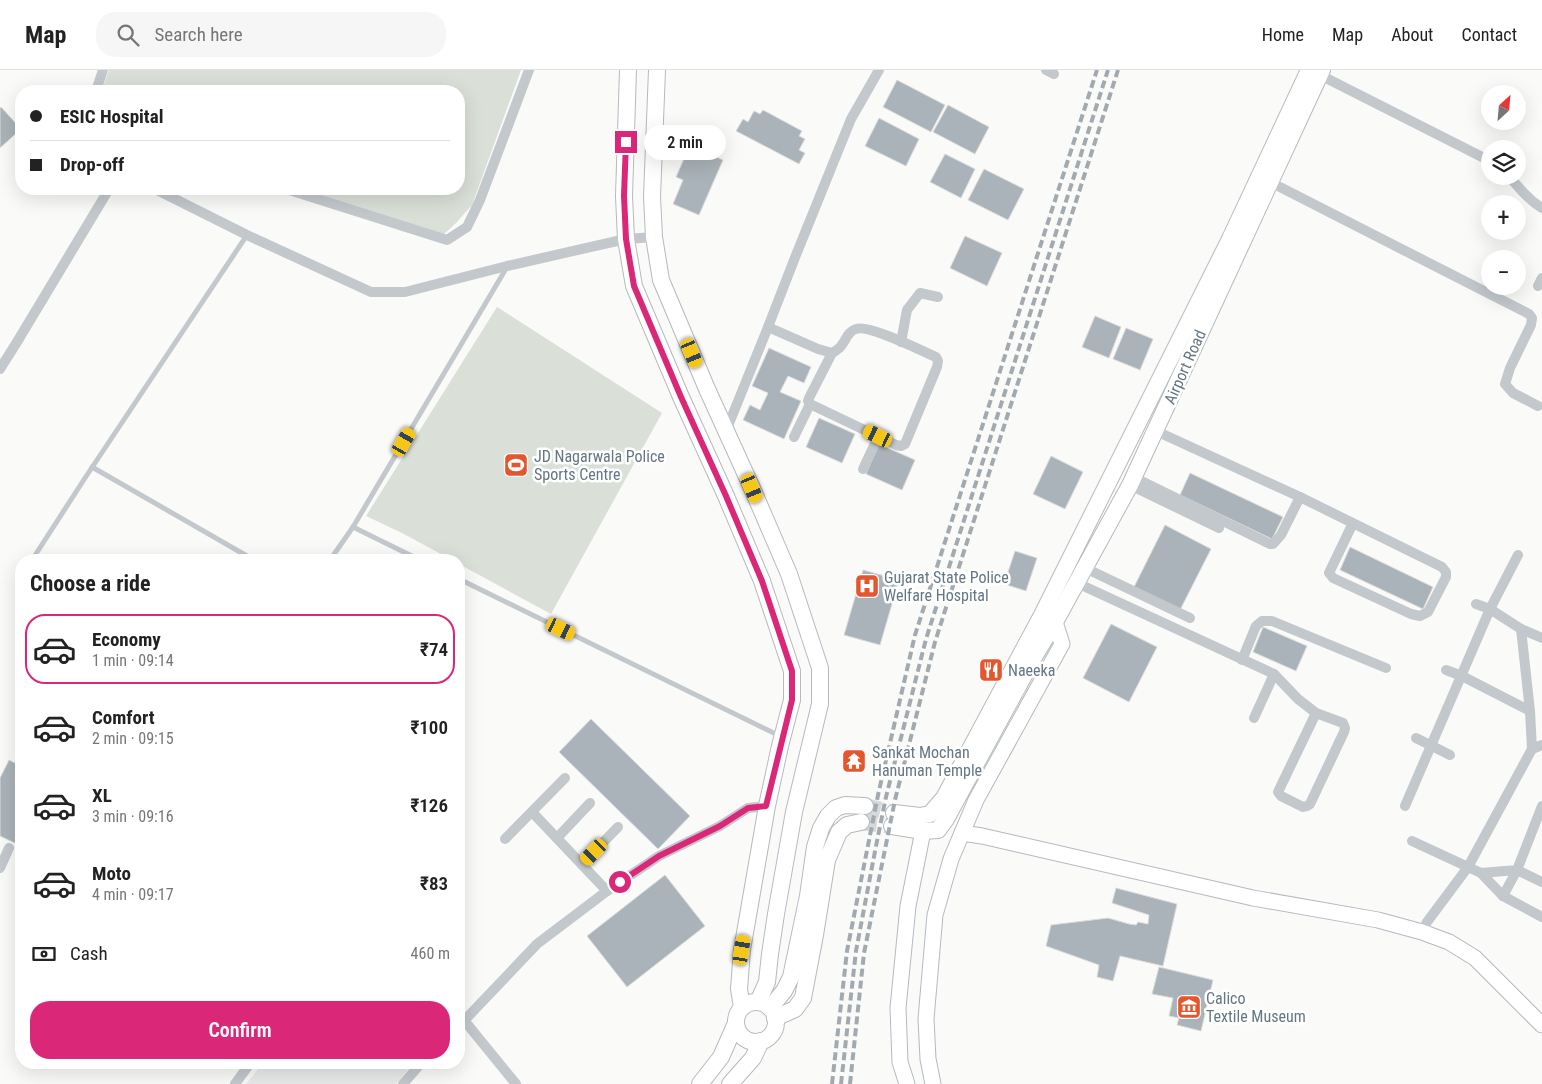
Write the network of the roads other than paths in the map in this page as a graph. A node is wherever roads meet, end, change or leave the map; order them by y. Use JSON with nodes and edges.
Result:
{"nodes":[{"id":1,"x":102,"y":70,"type":"edge"},
{"id":2,"x":530,"y":70,"type":"edge"},
{"id":3,"x":628,"y":70,"type":"edge"},
{"id":4,"x":656,"y":70,"type":"edge"},
{"id":5,"x":879,"y":70,"type":"edge"},
{"id":6,"x":1317,"y":72,"type":"edge"},
{"id":7,"x":98,"y":85,"type":"edge"},
{"id":8,"x":1481,"y":156,"type":"edge"},
{"id":9,"x":1270,"y":182,"type":"junction"},
{"id":10,"x":1517,"y":185,"type":"edge"},
{"id":11,"x":105,"y":195,"type":"edge"},
{"id":12,"x":167,"y":195,"type":"edge"},
{"id":13,"x":305,"y":195,"type":"edge"},
{"id":14,"x":1542,"y":208,"type":"edge"},
{"id":15,"x":247,"y":235,"type":"junction"},
{"id":16,"x":654,"y":238,"type":"junction"},
{"id":17,"x":626,"y":239,"type":"junction"},
{"id":18,"x":507,"y":266,"type":"junction"},
{"id":19,"x":938,"y":297,"type":"dead end"},
{"id":20,"x":768,"y":327,"type":"junction"},
{"id":21,"x":902,"y":342,"type":"junction"},
{"id":22,"x":832,"y":353,"type":"junction"},
{"id":23,"x":0,"y":369,"type":"edge"},
{"id":24,"x":810,"y":404,"type":"junction"},
{"id":25,"x":1538,"y":406,"type":"dead end"},
{"id":26,"x":726,"y":430,"type":"junction"},
{"id":27,"x":1156,"y":432,"type":"junction"},
{"id":28,"x":878,"y":436,"type":"junction"},
{"id":29,"x":794,"y":437,"type":"dead end"},
{"id":30,"x":92,"y":467,"type":"junction"},
{"id":31,"x":864,"y":469,"type":"dead end"},
{"id":32,"x":1132,"y":481,"type":"junction"},
{"id":33,"x":1300,"y":497,"type":"junction"},
{"id":34,"x":1353,"y":523,"type":"junction"},
{"id":35,"x":353,"y":527,"type":"junction"},
{"id":36,"x":1219,"y":528,"type":"dead end"},
{"id":37,"x":36,"y":554,"type":"edge"},
{"id":38,"x":244,"y":554,"type":"edge"},
{"id":39,"x":334,"y":554,"type":"edge"},
{"id":40,"x":408,"y":554,"type":"edge"},
{"id":41,"x":1518,"y":555,"type":"dead end"},
{"id":42,"x":1085,"y":568,"type":"junction"},
{"id":43,"x":465,"y":582,"type":"edge"},
{"id":44,"x":1077,"y":583,"type":"junction"},
{"id":45,"x":1476,"y":604,"type":"dead end"},
{"id":46,"x":1490,"y":610,"type":"junction"},
{"id":47,"x":1190,"y":618,"type":"dead end"},
{"id":48,"x":1048,"y":619,"type":"junction"},
{"id":49,"x":1521,"y":629,"type":"junction"},
{"id":50,"x":1542,"y":638,"type":"edge"},
{"id":51,"x":1030,"y":651,"type":"junction"},
{"id":52,"x":1242,"y":660,"type":"junction"},
{"id":53,"x":1386,"y":668,"type":"dead end"},
{"id":54,"x":1446,"y":670,"type":"dead end"},
{"id":55,"x":1274,"y":674,"type":"junction"},
{"id":56,"x":1462,"y":676,"type":"junction"},
{"id":57,"x":1530,"y":711,"type":"junction"},
{"id":58,"x":1316,"y":713,"type":"junction"},
{"id":59,"x":1254,"y":718,"type":"dead end"},
{"id":60,"x":782,"y":738,"type":"junction"},
{"id":61,"x":1416,"y":738,"type":"dead end"},
{"id":62,"x":1432,"y":746,"type":"junction"},
{"id":63,"x":1537,"y":747,"type":"edge"},
{"id":64,"x":1450,"y":756,"type":"dead end"},
{"id":65,"x":565,"y":778,"type":"dead end"},
{"id":66,"x":590,"y":803,"type":"dead end"},
{"id":67,"x":766,"y":806,"type":"junction"},
{"id":68,"x":865,"y":806,"type":"tunnel mouth"},
{"id":69,"x":1405,"y":806,"type":"dead end"},
{"id":70,"x":1542,"y":806,"type":"edge"},
{"id":71,"x":532,"y":812,"type":"junction"},
{"id":72,"x":861,"y":822,"type":"tunnel mouth"},
{"id":73,"x":618,"y":827,"type":"dead end"},
{"id":74,"x":923,"y":831,"type":"junction"},
{"id":75,"x":962,"y":833,"type":"junction"},
{"id":76,"x":556,"y":838,"type":"junction"},
{"id":77,"x":505,"y":839,"type":"dead end"},
{"id":78,"x":1412,"y":841,"type":"dead end"},
{"id":79,"x":9,"y":848,"type":"dead end"},
{"id":80,"x":582,"y":864,"type":"junction"},
{"id":81,"x":1468,"y":867,"type":"junction"},
{"id":82,"x":0,"y":868,"type":"edge"},
{"id":83,"x":1517,"y":870,"type":"junction"},
{"id":84,"x":1481,"y":873,"type":"junction"},
{"id":85,"x":1542,"y":882,"type":"edge"},
{"id":86,"x":608,"y":891,"type":"junction"},
{"id":87,"x":1503,"y":896,"type":"junction"},
{"id":88,"x":1542,"y":917,"type":"edge"},
{"id":89,"x":1422,"y":932,"type":"junction"},
{"id":90,"x":742,"y":1007,"type":"junction"},
{"id":91,"x":768,"y":1010,"type":"junction"},
{"id":92,"x":465,"y":1016,"type":"edge"},
{"id":93,"x":736,"y":1023,"type":"junction"},
{"id":94,"x":465,"y":1025,"type":"edge"},
{"id":95,"x":1542,"y":1025,"type":"edge"},
{"id":96,"x":761,"y":1041,"type":"junction"},
{"id":97,"x":247,"y":1069,"type":"edge"},
{"id":98,"x":416,"y":1069,"type":"edge"},
{"id":99,"x":235,"y":1084,"type":"edge"},
{"id":100,"x":403,"y":1084,"type":"edge"},
{"id":101,"x":516,"y":1084,"type":"edge"},
{"id":102,"x":700,"y":1084,"type":"edge"},
{"id":103,"x":730,"y":1084,"type":"edge"},
{"id":104,"x":907,"y":1084,"type":"edge"},
{"id":105,"x":933,"y":1084,"type":"edge"}],
"edges":[{"from":1,"to":7,"type":"street"},
{"from":2,"to":13,"type":"street"},
{"from":3,"to":17,"type":"main road"},
{"from":4,"to":16,"type":"main road"},
{"from":5,"to":20,"type":"street"},
{"from":6,"to":8,"type":"street"},
{"from":6,"to":9,"type":"main road","name":"Airport Road"},
{"from":6,"to":48,"type":"main road","name":"Airport Road"},
{"from":9,"to":25,"type":"street"},
{"from":9,"to":27,"type":"main road","name":"Airport Road"},
{"from":10,"to":14,"type":"street"},
{"from":11,"to":23,"type":"street"},
{"from":12,"to":15,"type":"street"},
{"from":15,"to":18,"type":"street"},
{"from":15,"to":30,"type":"lane"},
{"from":16,"to":17,"type":"street"},
{"from":16,"to":26,"type":"main road"},
{"from":17,"to":18,"type":"street"},
{"from":17,"to":60,"type":"main road"},
{"from":18,"to":35,"type":"lane"},
{"from":19,"to":21,"type":"street"},
{"from":20,"to":22,"type":"street"},
{"from":20,"to":26,"type":"street"},
{"from":21,"to":22,"type":"street"},
{"from":21,"to":28,"type":"street"},
{"from":22,"to":24,"type":"street"},
{"from":24,"to":28,"type":"street"},
{"from":24,"to":29,"type":"street"},
{"from":26,"to":91,"type":"main road"},
{"from":27,"to":32,"type":"main road","name":"Airport Road"},
{"from":27,"to":33,"type":"street"},
{"from":28,"to":31,"type":"street"},
{"from":30,"to":37,"type":"lane"},
{"from":30,"to":38,"type":"lane"},
{"from":32,"to":33,"type":"street"},
{"from":32,"to":36,"type":"street"},
{"from":32,"to":42,"type":"main road","name":"Airport Road"},
{"from":33,"to":34,"type":"street"},
{"from":34,"to":34,"type":"street"},
{"from":35,"to":39,"type":"lane"},
{"from":35,"to":40,"type":"lane"},
{"from":41,"to":46,"type":"street"},
{"from":42,"to":44,"type":"main road","name":"Airport Road"},
{"from":42,"to":47,"type":"street"},
{"from":43,"to":60,"type":"lane"},
{"from":44,"to":48,"type":"main road","name":"Airport Road"},
{"from":44,"to":52,"type":"street"},
{"from":45,"to":46,"type":"street"},
{"from":46,"to":49,"type":"street"},
{"from":46,"to":56,"type":"street"},
{"from":48,"to":51,"type":"main road","name":"Airport Road"},
{"from":48,"to":75,"type":"street"},
{"from":49,"to":50,"type":"street"},
{"from":49,"to":57,"type":"street"},
{"from":51,"to":74,"type":"main road"},
{"from":51,"to":74,"type":"main road"},
{"from":52,"to":53,"type":"street"},
{"from":52,"to":55,"type":"street"},
{"from":54,"to":56,"type":"street"},
{"from":55,"to":58,"type":"street"},
{"from":55,"to":59,"type":"street"},
{"from":56,"to":57,"type":"street"},
{"from":56,"to":62,"type":"street"},
{"from":57,"to":63,"type":"street"},
{"from":58,"to":58,"type":"street"},
{"from":60,"to":67,"type":"main road"},
{"from":61,"to":62,"type":"street"},
{"from":62,"to":64,"type":"street"},
{"from":62,"to":69,"type":"street"},
{"from":63,"to":81,"type":"street"},
{"from":65,"to":71,"type":"street"},
{"from":66,"to":76,"type":"street"},
{"from":67,"to":86,"type":"street"},
{"from":67,"to":90,"type":"main road"},
{"from":68,"to":91,"type":"main road"},
{"from":70,"to":83,"type":"street"},
{"from":71,"to":76,"type":"street"},
{"from":71,"to":77,"type":"street"},
{"from":72,"to":91,"type":"main road"},
{"from":73,"to":80,"type":"street"},
{"from":74,"to":104,"type":"street"},
{"from":75,"to":89,"type":"street"},
{"from":75,"to":105,"type":"street"},
{"from":76,"to":80,"type":"street"},
{"from":78,"to":81,"type":"street"},
{"from":79,"to":82,"type":"street"},
{"from":80,"to":86,"type":"street"},
{"from":81,"to":84,"type":"street"},
{"from":81,"to":89,"type":"street"},
{"from":83,"to":84,"type":"street"},
{"from":83,"to":85,"type":"street"},
{"from":83,"to":87,"type":"street"},
{"from":84,"to":87,"type":"street"},
{"from":86,"to":92,"type":"street"},
{"from":87,"to":88,"type":"street"},
{"from":89,"to":95,"type":"street"},
{"from":90,"to":91,"type":"main road"},
{"from":90,"to":93,"type":"main road"},
{"from":91,"to":96,"type":"main road"},
{"from":93,"to":96,"type":"main road"},
{"from":93,"to":102,"type":"main road"},
{"from":94,"to":101,"type":"street"},
{"from":96,"to":103,"type":"main road"},
{"from":97,"to":99,"type":"street"},
{"from":98,"to":100,"type":"street"}]}
